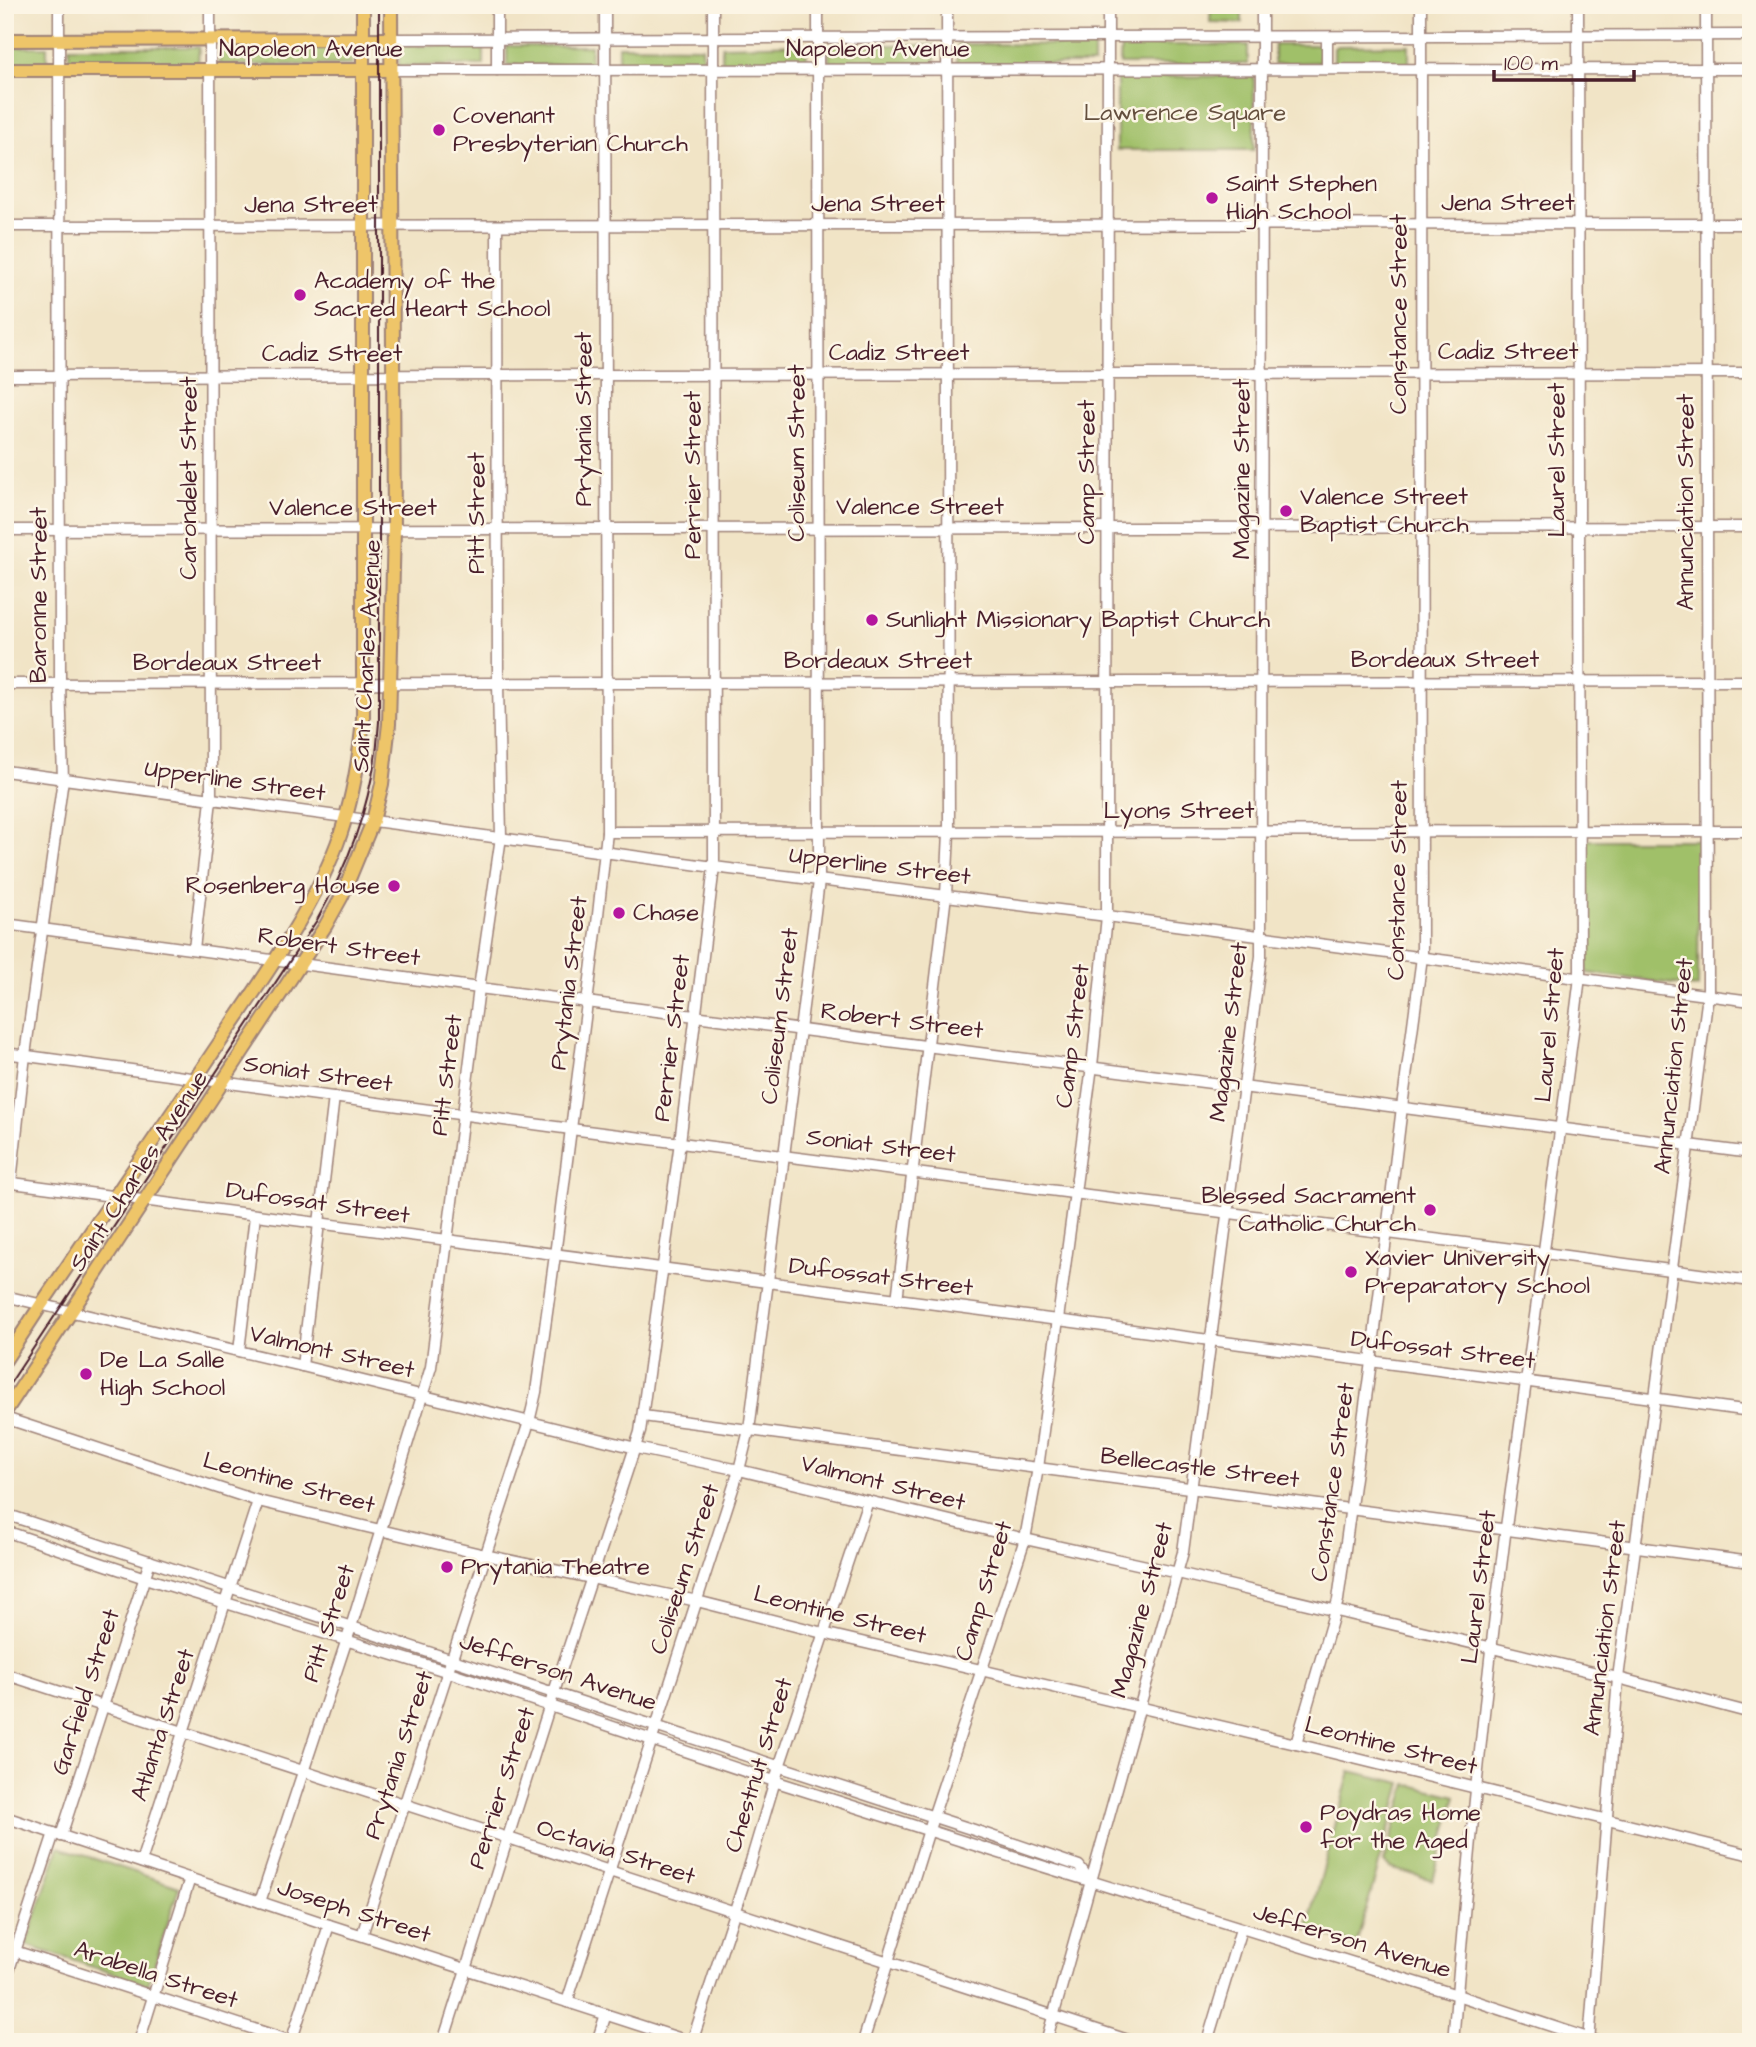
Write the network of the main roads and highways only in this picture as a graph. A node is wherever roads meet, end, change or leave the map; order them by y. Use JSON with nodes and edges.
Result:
{"nodes":[{"id":1,"x":363,"y":5,"type":"edge"},
{"id":2,"x":391,"y":5,"type":"edge"},
{"id":3,"x":364,"y":39,"type":"junction"},
{"id":4,"x":391,"y":39,"type":"junction"},
{"id":5,"x":5,"y":40,"type":"edge"},
{"id":6,"x":5,"y":70,"type":"edge"},
{"id":7,"x":363,"y":70,"type":"junction"},
{"id":8,"x":391,"y":70,"type":"junction"},
{"id":9,"x":5,"y":1360,"type":"edge"},
{"id":10,"x":5,"y":1412,"type":"edge"}],
"edges":[{"from":1,"to":3,"type":"main road","name":"Saint Charles Avenue"},
{"from":2,"to":4,"type":"main road","name":"Saint Charles Avenue"},
{"from":3,"to":4,"type":"main road","name":"Napoleon Avenue"},
{"from":3,"to":5,"type":"main road","name":"Napoleon Avenue"},
{"from":3,"to":7,"type":"main road","name":"Saint Charles Avenue"},
{"from":4,"to":8,"type":"main road","name":"Saint Charles Avenue"},
{"from":6,"to":7,"type":"main road","name":"Napoleon Avenue"},
{"from":7,"to":8,"type":"main road","name":"Napoleon Avenue"},
{"from":7,"to":9,"type":"main road","name":"Saint Charles Avenue"},
{"from":8,"to":10,"type":"main road","name":"Saint Charles Avenue"}]}
